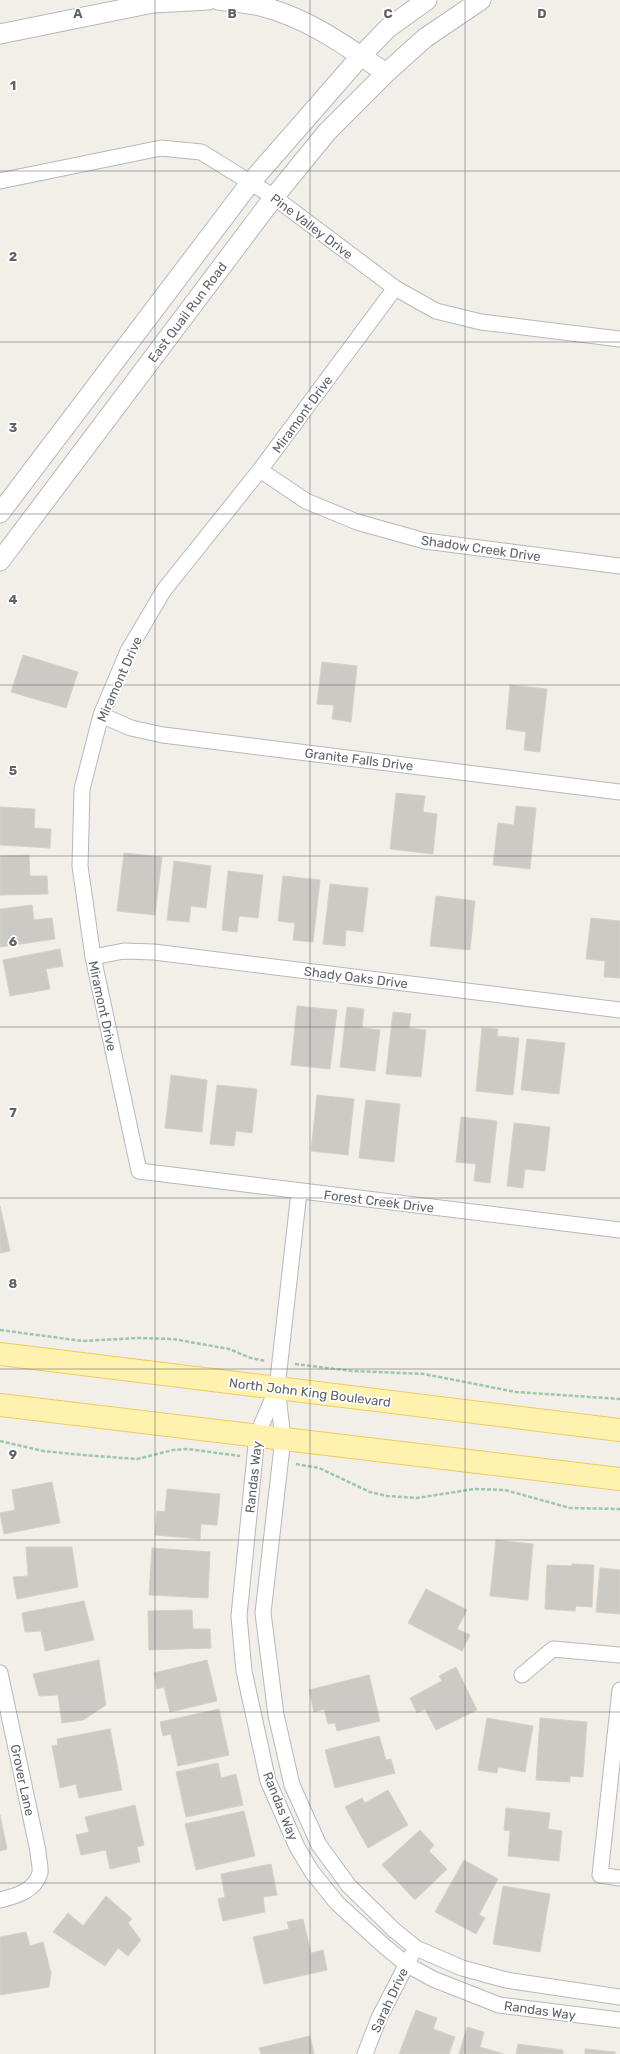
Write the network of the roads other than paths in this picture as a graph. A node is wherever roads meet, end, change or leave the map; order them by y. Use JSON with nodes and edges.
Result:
{"nodes":[{"id":1,"x":210,"y":0,"type":"edge"},
{"id":2,"x":218,"y":0,"type":"edge"},
{"id":3,"x":427,"y":0,"type":"edge"},
{"id":4,"x":481,"y":0,"type":"edge"},
{"id":5,"x":0,"y":34,"type":"edge"},
{"id":6,"x":361,"y":56,"type":"junction"},
{"id":7,"x":386,"y":73,"type":"junction"},
{"id":8,"x":0,"y":181,"type":"edge"},
{"id":9,"x":250,"y":182,"type":"junction"},
{"id":10,"x":274,"y":197,"type":"junction"},
{"id":11,"x":395,"y":288,"type":"junction"},
{"id":12,"x":620,"y":339,"type":"edge"},
{"id":13,"x":260,"y":470,"type":"junction"},
{"id":14,"x":0,"y":513,"type":"edge"},
{"id":15,"x":0,"y":561,"type":"edge"},
{"id":16,"x":620,"y":566,"type":"edge"},
{"id":17,"x":101,"y":715,"type":"junction"},
{"id":18,"x":620,"y":792,"type":"edge"},
{"id":19,"x":92,"y":957,"type":"junction"},
{"id":20,"x":620,"y":1010,"type":"edge"},
{"id":21,"x":139,"y":1171,"type":"joint"},
{"id":22,"x":299,"y":1192,"type":"junction"},
{"id":23,"x":620,"y":1230,"type":"edge"},
{"id":24,"x":0,"y":1354,"type":"edge"},
{"id":25,"x":277,"y":1388,"type":"junction"},
{"id":26,"x":0,"y":1405,"type":"edge"},
{"id":27,"x":620,"y":1430,"type":"edge"},
{"id":28,"x":257,"y":1435,"type":"junction"},
{"id":29,"x":283,"y":1438,"type":"junction"},
{"id":30,"x":620,"y":1479,"type":"edge"},
{"id":31,"x":620,"y":1656,"type":"edge"},
{"id":32,"x":0,"y":1673,"type":"edge"},
{"id":33,"x":522,"y":1675,"type":"dead end"},
{"id":34,"x":620,"y":1690,"type":"edge"},
{"id":35,"x":620,"y":1878,"type":"edge"},
{"id":36,"x":0,"y":1900,"type":"edge"},
{"id":37,"x":416,"y":1948,"type":"junction"},
{"id":38,"x":406,"y":1964,"type":"junction"},
{"id":39,"x":620,"y":1997,"type":"edge"},
{"id":40,"x":620,"y":2020,"type":"edge"},
{"id":41,"x":365,"y":2054,"type":"edge"}],
"edges":[{"from":1,"to":5,"type":"street"},
{"from":2,"to":6,"type":"street"},
{"from":3,"to":6,"type":"street"},
{"from":4,"to":7,"type":"street","name":"East Quail Run Road"},
{"from":6,"to":7,"type":"street"},
{"from":6,"to":9,"type":"street"},
{"from":7,"to":10,"type":"street","name":"East Quail Run Road"},
{"from":8,"to":9,"type":"street","name":"Pine Valley Drive"},
{"from":9,"to":10,"type":"street","name":"Pine Valley Drive"},
{"from":9,"to":14,"type":"street"},
{"from":10,"to":11,"type":"street","name":"Pine Valley Drive"},
{"from":10,"to":15,"type":"street","name":"East Quail Run Road"},
{"from":11,"to":12,"type":"street","name":"Pine Valley Drive"},
{"from":11,"to":13,"type":"street","name":"Miramont Drive"},
{"from":13,"to":16,"type":"street","name":"Shadow Creek Drive"},
{"from":13,"to":17,"type":"street","name":"Miramont Drive"},
{"from":17,"to":18,"type":"street","name":"Granite Falls Drive"},
{"from":17,"to":19,"type":"street","name":"Miramont Drive"},
{"from":19,"to":20,"type":"street","name":"Shady Oaks Drive"},
{"from":19,"to":21,"type":"street","name":"Miramont Drive"},
{"from":21,"to":22,"type":"street","name":"Forest Creek Drive"},
{"from":22,"to":23,"type":"street","name":"Forest Creek Drive"},
{"from":22,"to":25,"type":"street","name":"Randas Way"},
{"from":24,"to":25,"type":"main road","name":"North John King Boulevard"},
{"from":25,"to":27,"type":"main road","name":"North John King Boulevard"},
{"from":25,"to":28,"type":"street","name":"Randas Way"},
{"from":25,"to":29,"type":"street","name":"Randas Way"},
{"from":26,"to":28,"type":"main road"},
{"from":28,"to":29,"type":"main road"},
{"from":28,"to":38,"type":"street","name":"Randas Way"},
{"from":29,"to":30,"type":"main road"},
{"from":29,"to":37,"type":"street","name":"Randas Way"},
{"from":31,"to":33,"type":"street"},
{"from":32,"to":36,"type":"street","name":"Grover Lane"},
{"from":34,"to":35,"type":"street"},
{"from":37,"to":38,"type":"street","name":"Sarah Drive"},
{"from":37,"to":39,"type":"street","name":"Randas Way"},
{"from":38,"to":40,"type":"street","name":"Randas Way"},
{"from":38,"to":41,"type":"street","name":"Sarah Drive"}]}
